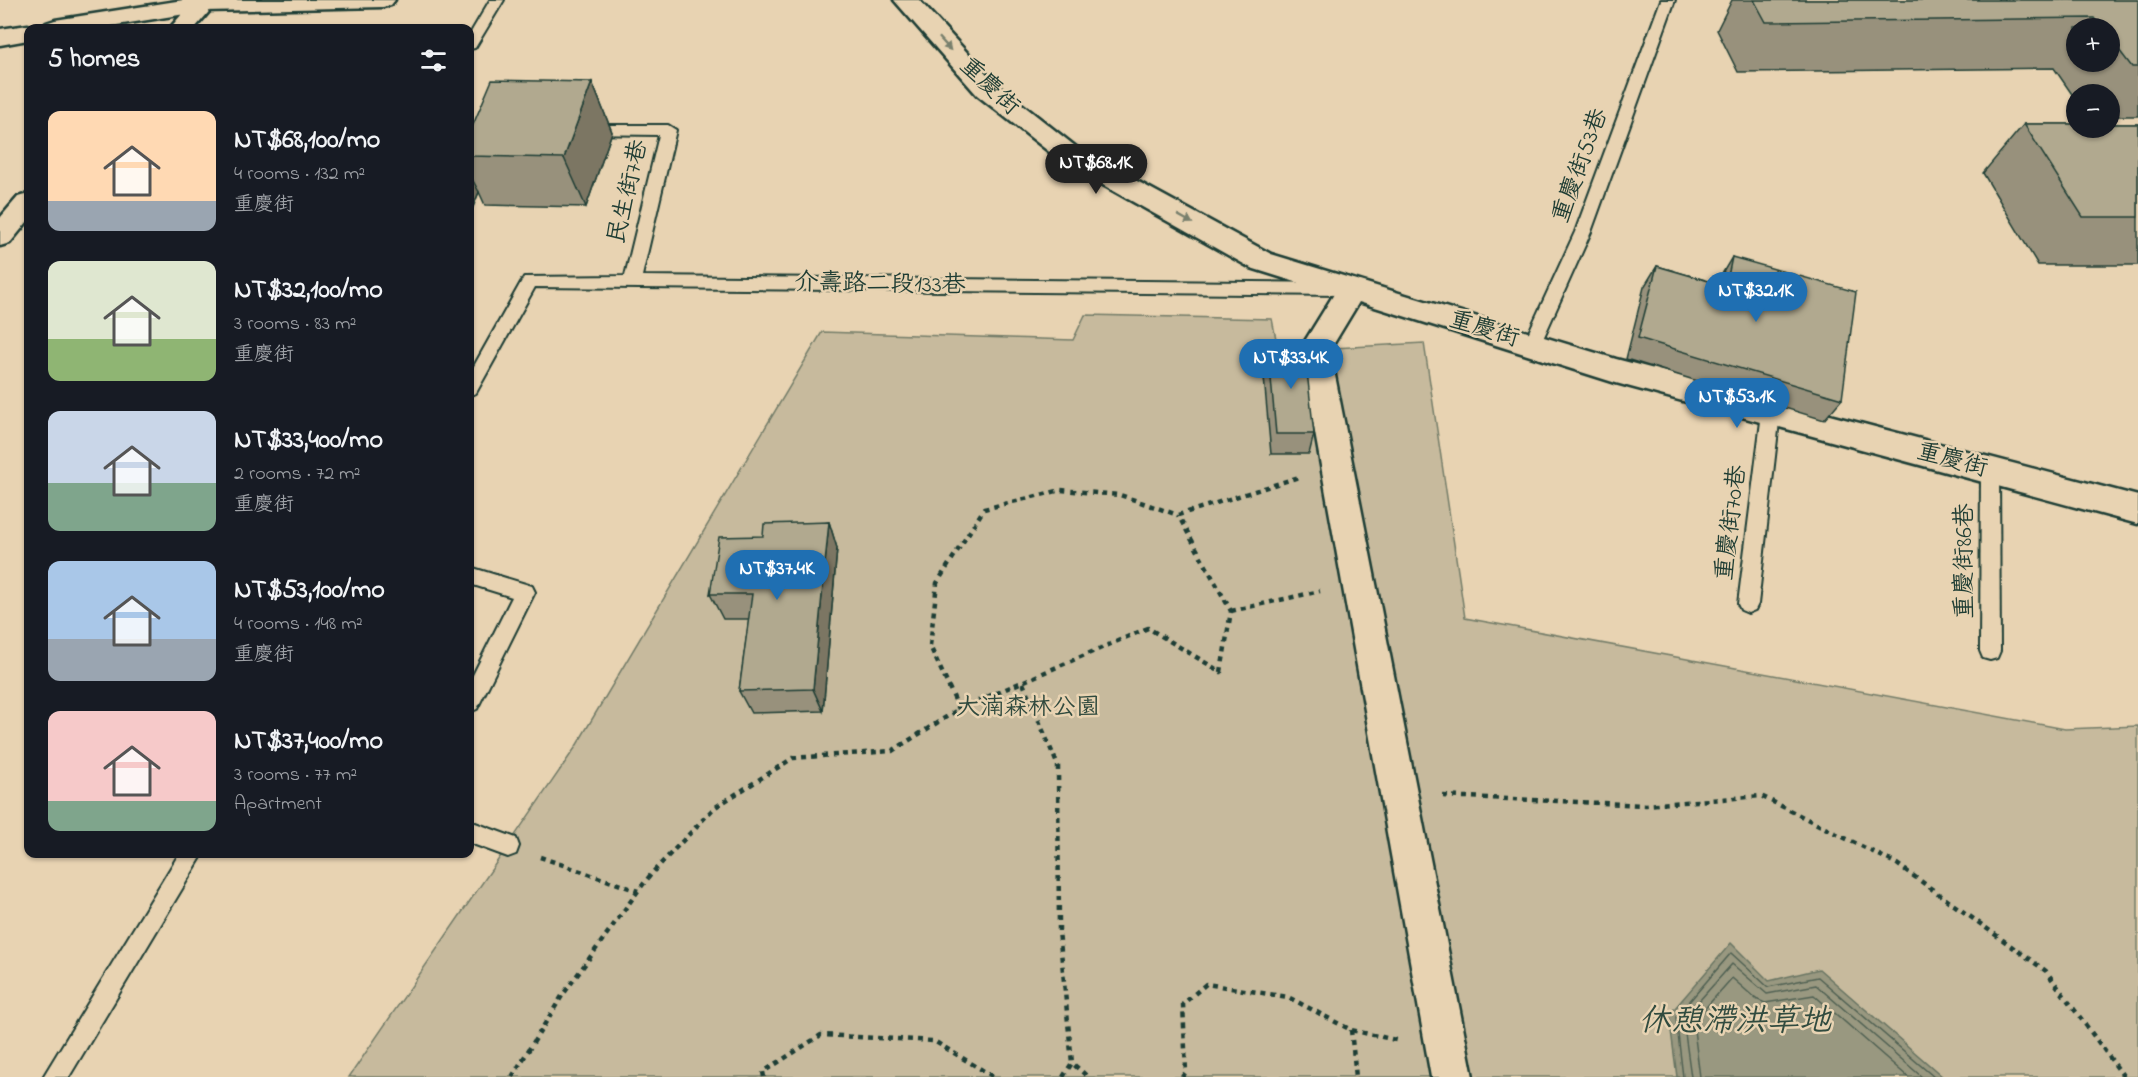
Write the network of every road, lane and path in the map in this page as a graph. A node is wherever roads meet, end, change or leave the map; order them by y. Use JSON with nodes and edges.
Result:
{"nodes":[{"id":1,"x":383,"y":0,"type":"edge"},
{"id":2,"x":497,"y":0,"type":"edge"},
{"id":3,"x":906,"y":0,"type":"edge"},
{"id":4,"x":1668,"y":0,"type":"edge"},
{"id":5,"x":206,"y":2,"type":"edge"},
{"id":6,"x":78,"y":24,"type":"edge"},
{"id":7,"x":186,"y":24,"type":"edge"},
{"id":8,"x":24,"y":34,"type":"edge"},
{"id":9,"x":0,"y":38,"type":"edge"},
{"id":10,"x":474,"y":38,"type":"edge"},
{"id":11,"x":574,"y":130,"type":"edge"},
{"id":12,"x":24,"y":209,"type":"edge"},
{"id":13,"x":0,"y":236,"type":"edge"},
{"id":14,"x":632,"y":282,"type":"junction"},
{"id":15,"x":1352,"y":289,"type":"junction"},
{"id":16,"x":1532,"y":345,"type":"junction"},
{"id":17,"x":474,"y":381,"type":"edge"},
{"id":18,"x":1771,"y":413,"type":"junction"},
{"id":19,"x":1337,"y":466,"type":"junction"},
{"id":20,"x":1990,"y":471,"type":"junction"},
{"id":21,"x":2138,"y":510,"type":"edge"},
{"id":22,"x":1178,"y":515,"type":"junction"},
{"id":23,"x":474,"y":577,"type":"edge"},
{"id":24,"x":1359,"y":582,"type":"junction"},
{"id":25,"x":1748,"y":604,"type":"dead end"},
{"id":26,"x":1231,"y":611,"type":"junction"},
{"id":27,"x":1990,"y":651,"type":"dead end"},
{"id":28,"x":1023,"y":683,"type":"junction"},
{"id":29,"x":474,"y":694,"type":"edge"},
{"id":30,"x":959,"y":710,"type":"junction"},
{"id":31,"x":1398,"y":793,"type":"junction"},
{"id":32,"x":474,"y":833,"type":"edge"},
{"id":33,"x":508,"y":846,"type":"joint"},
{"id":34,"x":190,"y":858,"type":"edge"},
{"id":35,"x":638,"y":891,"type":"junction"},
{"id":36,"x":1351,"y":1030,"type":"junction"},
{"id":37,"x":1072,"y":1063,"type":"junction"},
{"id":38,"x":1450,"y":1064,"type":"edge"},
{"id":39,"x":55,"y":1077,"type":"edge"},
{"id":40,"x":512,"y":1077,"type":"edge"},
{"id":41,"x":764,"y":1077,"type":"edge"},
{"id":42,"x":994,"y":1077,"type":"edge"},
{"id":43,"x":1063,"y":1077,"type":"edge"},
{"id":44,"x":1088,"y":1077,"type":"edge"},
{"id":45,"x":1182,"y":1077,"type":"edge"},
{"id":46,"x":1356,"y":1077,"type":"edge"},
{"id":47,"x":2124,"y":1077,"type":"edge"}],
"edges":[{"from":1,"to":5,"type":"street"},
{"from":2,"to":10,"type":"lane"},
{"from":3,"to":15,"type":"street","name":"重慶街","one_way":true},
{"from":4,"to":16,"type":"lane","name":"重慶街53巷"},
{"from":5,"to":6,"type":"street"},
{"from":5,"to":7,"type":"street"},
{"from":8,"to":9,"type":"street"},
{"from":11,"to":14,"type":"lane","name":"民生街7巷"},
{"from":12,"to":13,"type":"street"},
{"from":14,"to":15,"type":"lane","name":"介壽路二段133巷"},
{"from":14,"to":17,"type":"lane","name":"介壽路二段133巷"},
{"from":15,"to":16,"type":"street","name":"重慶街"},
{"from":15,"to":19,"type":"street"},
{"from":16,"to":18,"type":"street","name":"重慶街"},
{"from":18,"to":20,"type":"street","name":"重慶街"},
{"from":18,"to":25,"type":"lane","name":"重慶街70巷"},
{"from":19,"to":22,"type":"path"},
{"from":19,"to":24,"type":"street"},
{"from":20,"to":21,"type":"street","name":"重慶街"},
{"from":20,"to":27,"type":"lane","name":"重慶街86巷"},
{"from":22,"to":26,"type":"path"},
{"from":22,"to":30,"type":"path"},
{"from":23,"to":29,"type":"lane"},
{"from":24,"to":26,"type":"path"},
{"from":24,"to":31,"type":"street"},
{"from":26,"to":28,"type":"path"},
{"from":28,"to":30,"type":"path"},
{"from":28,"to":37,"type":"path"},
{"from":30,"to":35,"type":"path"},
{"from":31,"to":38,"type":"street"},
{"from":31,"to":47,"type":"path"},
{"from":32,"to":33,"type":"lane"},
{"from":33,"to":35,"type":"path"},
{"from":34,"to":39,"type":"lane"},
{"from":35,"to":40,"type":"path"},
{"from":36,"to":38,"type":"path"},
{"from":36,"to":45,"type":"path"},
{"from":36,"to":46,"type":"path"},
{"from":37,"to":43,"type":"path"},
{"from":37,"to":44,"type":"path"},
{"from":41,"to":42,"type":"path"}]}
